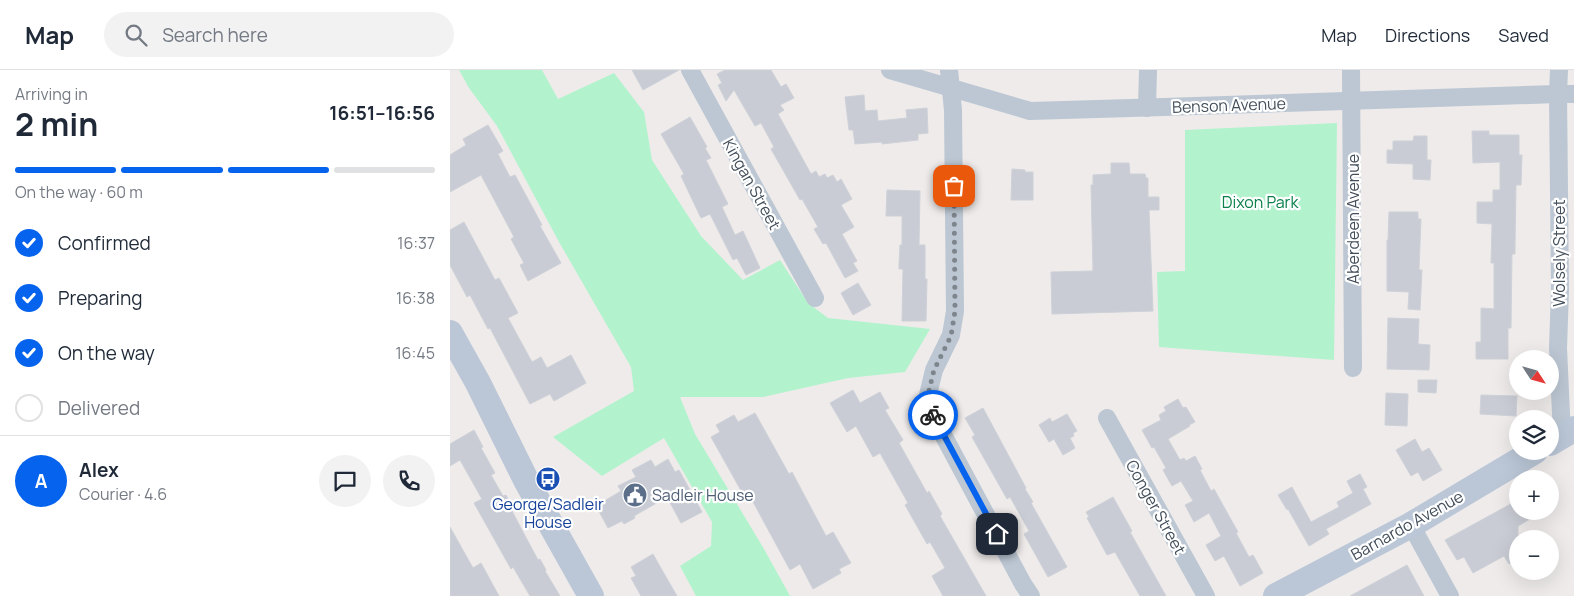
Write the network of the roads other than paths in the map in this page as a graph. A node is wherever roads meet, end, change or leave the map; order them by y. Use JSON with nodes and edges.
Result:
{"nodes":[{"id":1,"x":690,"y":70,"type":"edge"},
{"id":2,"x":890,"y":70,"type":"edge"},
{"id":3,"x":1148,"y":70,"type":"edge"},
{"id":4,"x":1351,"y":70,"type":"edge"},
{"id":5,"x":1559,"y":70,"type":"edge"},
{"id":6,"x":949,"y":79,"type":"edge"},
{"id":7,"x":1566,"y":94,"type":"edge"},
{"id":8,"x":1352,"y":101,"type":"junction"},
{"id":9,"x":1147,"y":108,"type":"junction"},
{"id":10,"x":815,"y":298,"type":"dead end"},
{"id":11,"x":450,"y":333,"type":"edge"},
{"id":12,"x":1566,"y":348,"type":"edge"},
{"id":13,"x":1353,"y":368,"type":"dead end"},
{"id":14,"x":1107,"y":418,"type":"dead end"},
{"id":15,"x":1562,"y":436,"type":"edge"},
{"id":16,"x":1520,"y":460,"type":"edge"},
{"id":17,"x":1411,"y":525,"type":"junction"},
{"id":18,"x":591,"y":596,"type":"edge"},
{"id":19,"x":1031,"y":596,"type":"edge"},
{"id":20,"x":1206,"y":596,"type":"edge"},
{"id":21,"x":1276,"y":596,"type":"edge"},
{"id":22,"x":1450,"y":596,"type":"edge"}],
"edges":[{"from":1,"to":10,"type":"street","name":"Kingan Street"},
{"from":2,"to":6,"type":"street","name":"Benson Avenue"},
{"from":3,"to":9,"type":"street"},
{"from":4,"to":8,"type":"street","name":"Aberdeen Avenue"},
{"from":5,"to":7,"type":"street","name":"Wolsely Street"},
{"from":6,"to":9,"type":"street","name":"Benson Avenue"},
{"from":6,"to":19,"type":"street"},
{"from":7,"to":8,"type":"street","name":"Benson Avenue"},
{"from":7,"to":12,"type":"street","name":"Wolsely Street"},
{"from":8,"to":9,"type":"street","name":"Benson Avenue"},
{"from":8,"to":13,"type":"street","name":"Aberdeen Avenue"},
{"from":11,"to":18,"type":"street"},
{"from":12,"to":15,"type":"street","name":"Wolsely Street"},
{"from":14,"to":20,"type":"street","name":"Conger Street"},
{"from":16,"to":17,"type":"street","name":"Barnardo Avenue"},
{"from":17,"to":21,"type":"street","name":"Barnardo Avenue"},
{"from":17,"to":22,"type":"street"}]}
